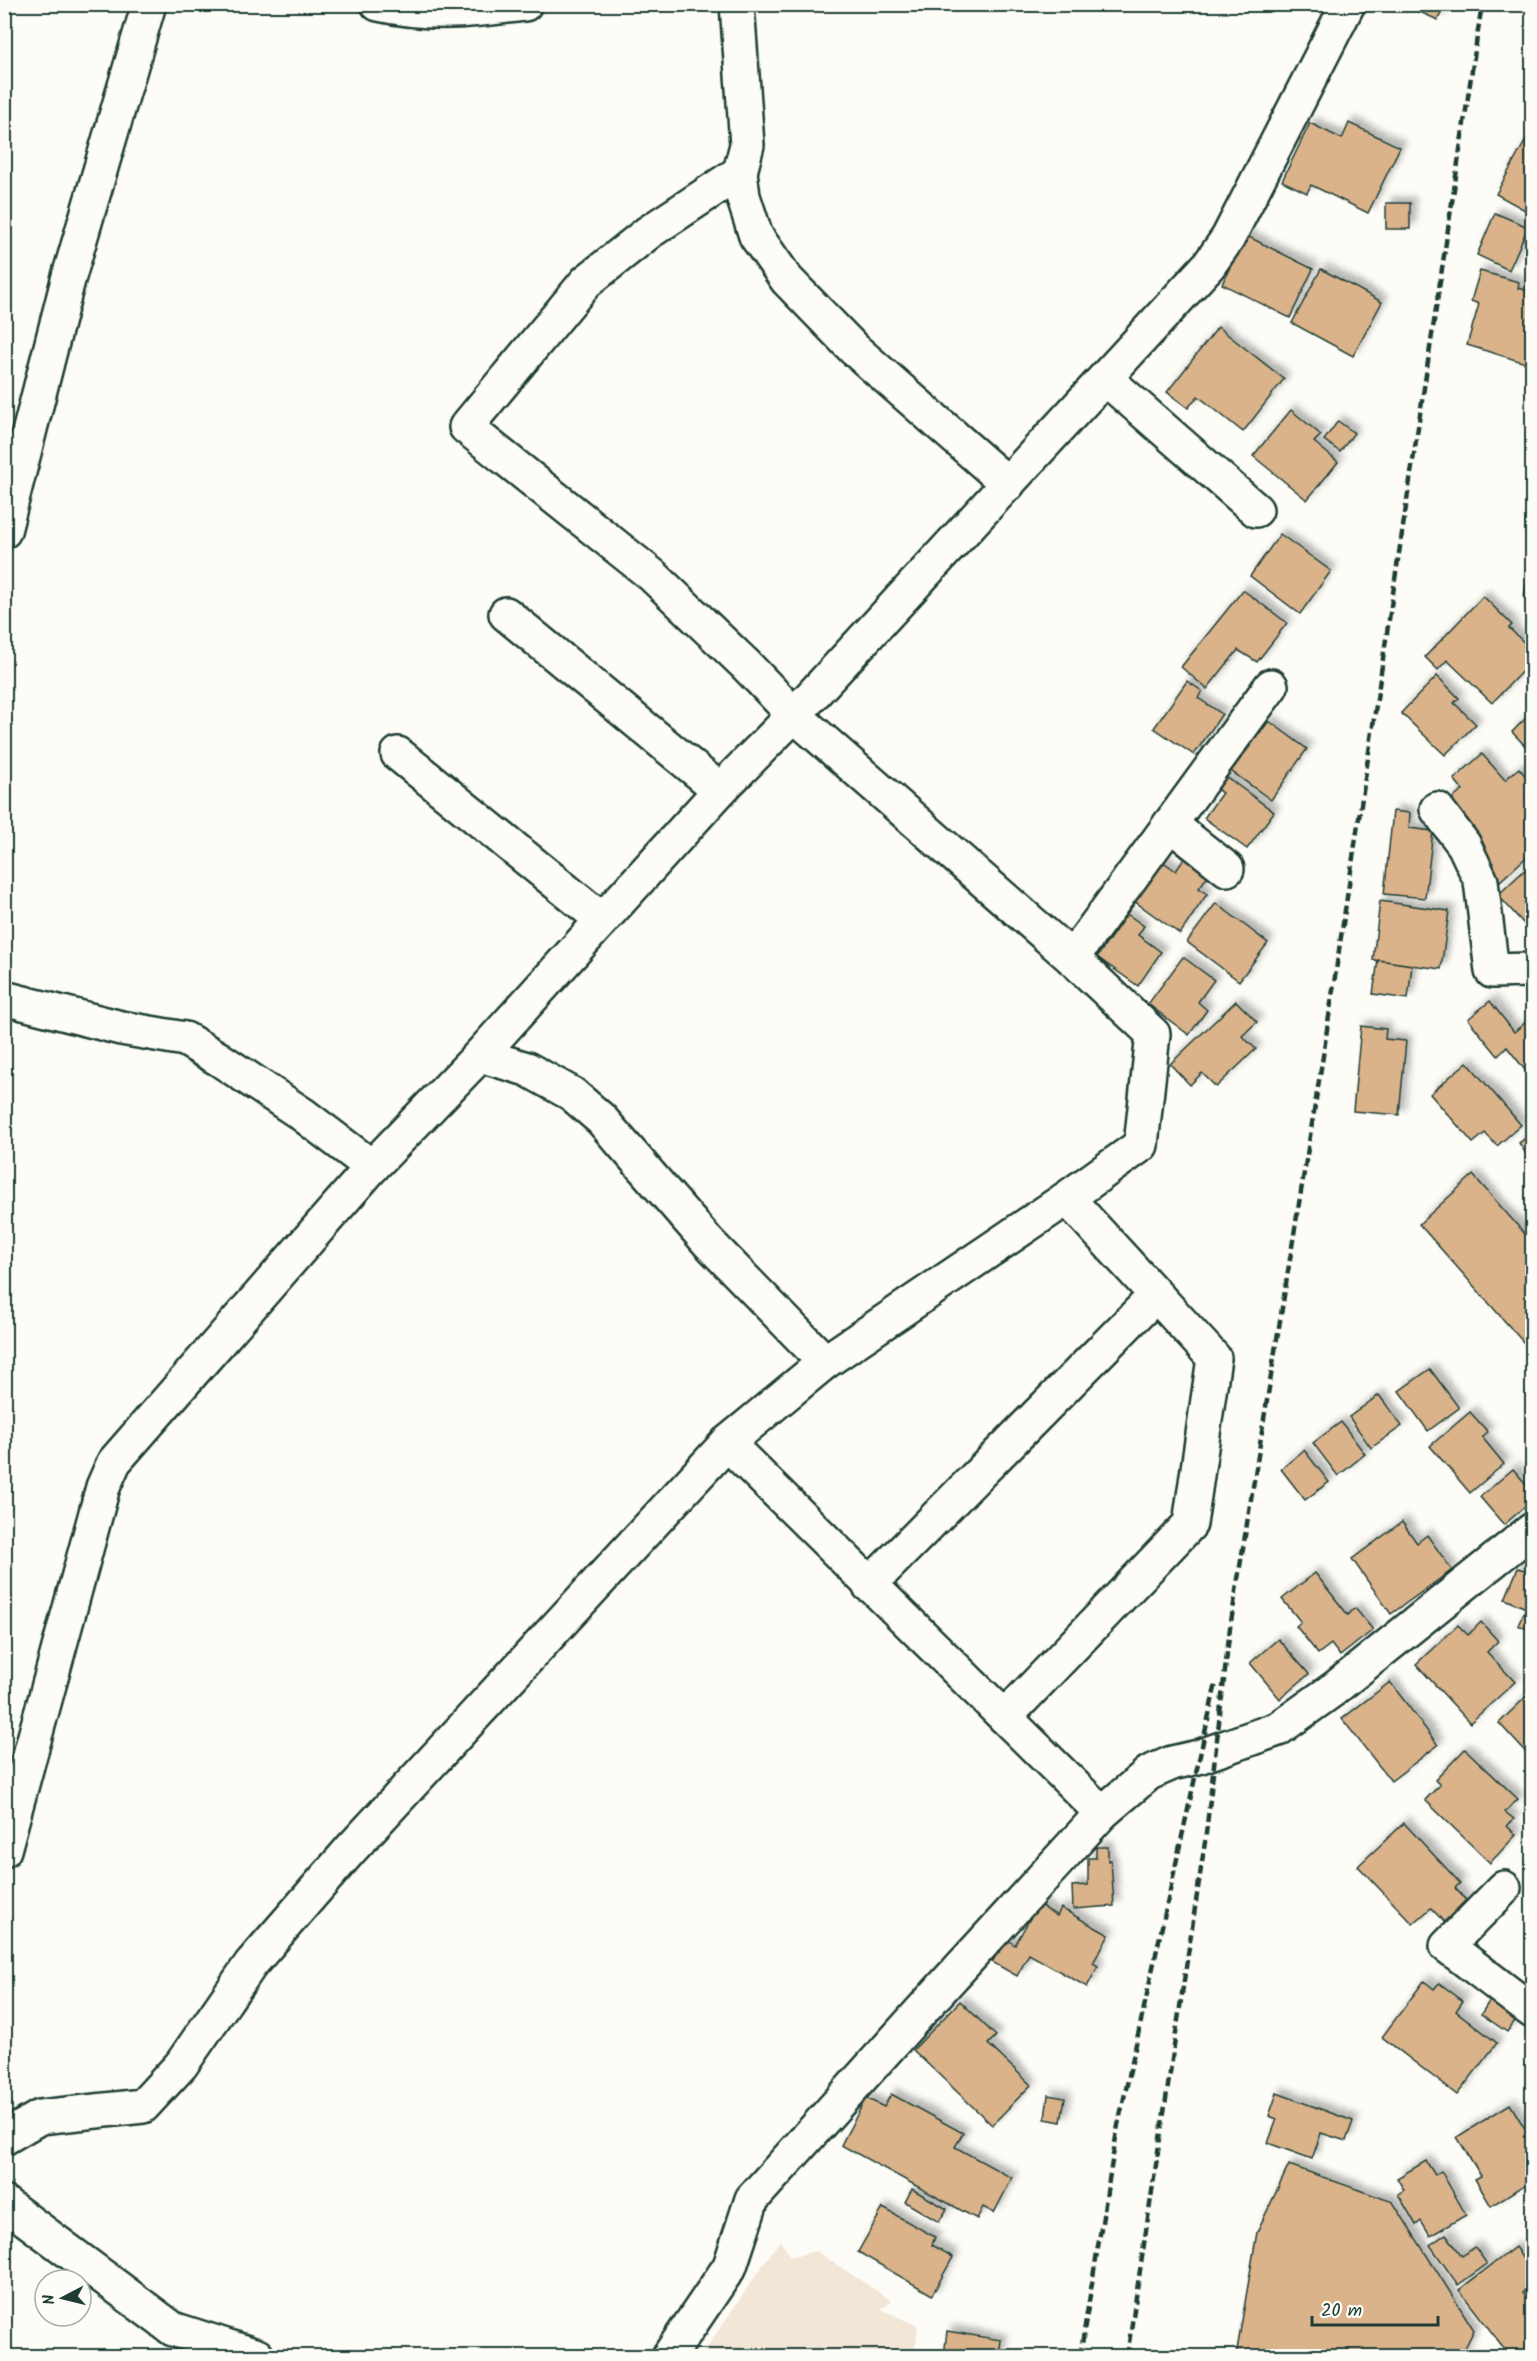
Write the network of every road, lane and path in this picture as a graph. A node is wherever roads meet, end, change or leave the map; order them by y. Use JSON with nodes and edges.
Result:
{"nodes":[{"id":1,"x":149,"y":4,"type":"edge"},
{"id":2,"x":378,"y":4,"type":"edge"},
{"id":3,"x":525,"y":4,"type":"edge"},
{"id":4,"x":737,"y":4,"type":"edge"},
{"id":5,"x":1348,"y":4,"type":"edge"},
{"id":6,"x":740,"y":172,"type":"junction"},
{"id":7,"x":1105,"y":378,"type":"junction"},
{"id":8,"x":1008,"y":484,"type":"junction"},
{"id":9,"x":1256,"y":510,"type":"dead end"},
{"id":10,"x":4,"y":531,"type":"edge"},
{"id":11,"x":506,"y":614,"type":"dead end"},
{"id":12,"x":1271,"y":686,"type":"dead end"},
{"id":13,"x":794,"y":715,"type":"junction"},
{"id":14,"x":398,"y":754,"type":"dead end"},
{"id":15,"x":720,"y":790,"type":"junction"},
{"id":16,"x":1437,"y":809,"type":"dead end"},
{"id":17,"x":1170,"y":824,"type":"junction"},
{"id":18,"x":1227,"y":869,"type":"dead end"},
{"id":19,"x":601,"y":919,"type":"junction"},
{"id":20,"x":1072,"y":958,"type":"junction"},
{"id":21,"x":1533,"y":970,"type":"edge"},
{"id":22,"x":4,"y":998,"type":"edge"},
{"id":23,"x":480,"y":1055,"type":"junction"},
{"id":24,"x":372,"y":1167,"type":"junction"},
{"id":25,"x":1067,"y":1198,"type":"junction"},
{"id":26,"x":1155,"y":1296,"type":"junction"},
{"id":27,"x":825,"y":1362,"type":"junction"},
{"id":28,"x":727,"y":1443,"type":"junction"},
{"id":29,"x":1533,"y":1530,"type":"edge"},
{"id":30,"x":869,"y":1585,"type":"junction"},
{"id":31,"x":1005,"y":1717,"type":"junction"},
{"id":32,"x":1102,"y":1813,"type":"junction"},
{"id":33,"x":4,"y":1850,"type":"edge"},
{"id":34,"x":1504,"y":1888,"type":"dead end"},
{"id":35,"x":1533,"y":2011,"type":"edge"},
{"id":36,"x":4,"y":2138,"type":"edge"},
{"id":37,"x":4,"y":2203,"type":"edge"},
{"id":38,"x":256,"y":2356,"type":"edge"},
{"id":39,"x":669,"y":2356,"type":"edge"}],
"edges":[{"from":1,"to":10,"type":"street"},
{"from":2,"to":3,"type":"street"},
{"from":4,"to":6,"type":"street"},
{"from":5,"to":7,"type":"street"},
{"from":6,"to":8,"type":"street"},
{"from":6,"to":13,"type":"street"},
{"from":7,"to":8,"type":"street"},
{"from":7,"to":9,"type":"street"},
{"from":8,"to":13,"type":"street"},
{"from":11,"to":15,"type":"street"},
{"from":12,"to":17,"type":"street"},
{"from":13,"to":15,"type":"street"},
{"from":13,"to":20,"type":"street"},
{"from":14,"to":19,"type":"street"},
{"from":15,"to":19,"type":"street"},
{"from":16,"to":21,"type":"street"},
{"from":17,"to":18,"type":"street"},
{"from":17,"to":20,"type":"street"},
{"from":19,"to":23,"type":"street"},
{"from":20,"to":25,"type":"street"},
{"from":22,"to":24,"type":"street"},
{"from":23,"to":24,"type":"street"},
{"from":23,"to":27,"type":"street"},
{"from":24,"to":33,"type":"street"},
{"from":25,"to":26,"type":"street"},
{"from":25,"to":27,"type":"street"},
{"from":26,"to":30,"type":"street"},
{"from":26,"to":31,"type":"street"},
{"from":27,"to":28,"type":"street"},
{"from":28,"to":30,"type":"street"},
{"from":28,"to":36,"type":"street"},
{"from":29,"to":32,"type":"street"},
{"from":30,"to":31,"type":"street"},
{"from":31,"to":32,"type":"street"},
{"from":32,"to":39,"type":"street"},
{"from":34,"to":35,"type":"street"},
{"from":37,"to":38,"type":"street"}]}
